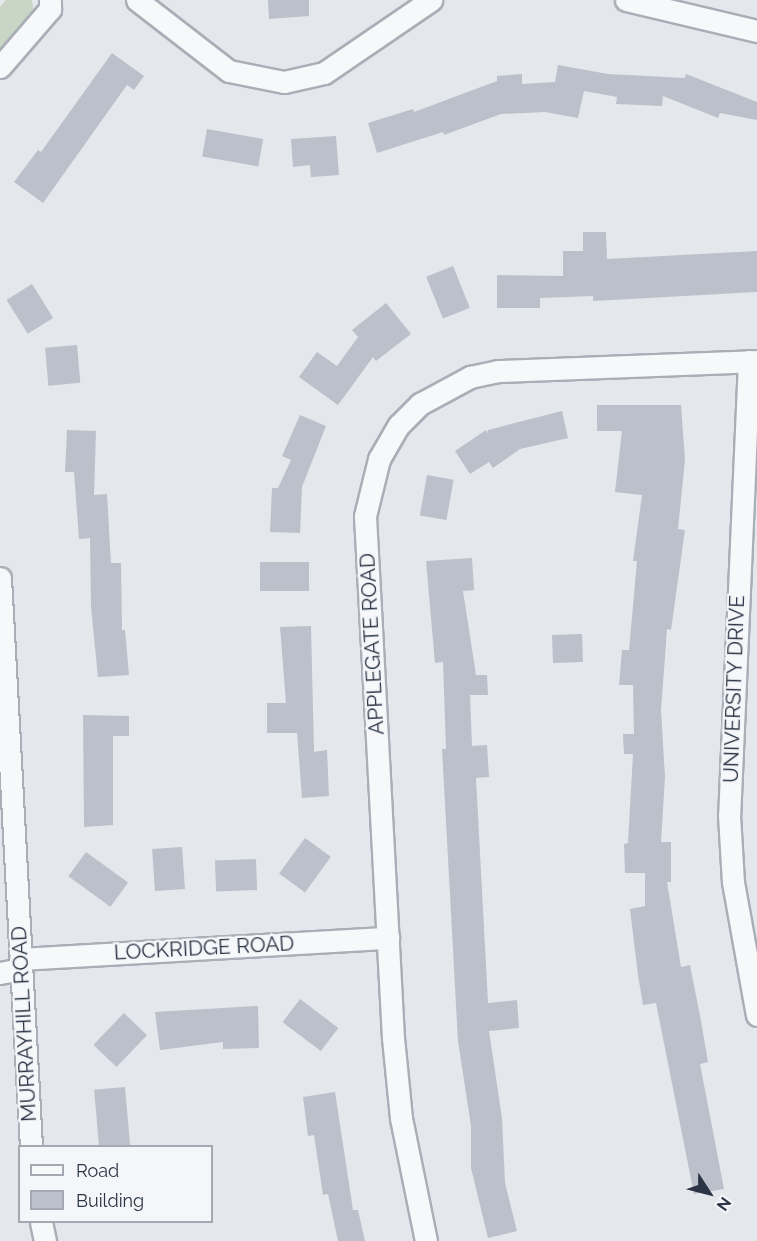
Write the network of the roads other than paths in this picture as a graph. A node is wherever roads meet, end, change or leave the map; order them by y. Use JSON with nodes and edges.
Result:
{"nodes":[{"id":1,"x":50,"y":0,"type":"edge"},
{"id":2,"x":137,"y":0,"type":"edge"},
{"id":3,"x":431,"y":0,"type":"edge"},
{"id":4,"x":626,"y":0,"type":"edge"},
{"id":5,"x":757,"y":31,"type":"edge"},
{"id":6,"x":0,"y":67,"type":"edge"},
{"id":7,"x":753,"y":361,"type":"edge"},
{"id":8,"x":0,"y":578,"type":"edge"},
{"id":9,"x":1,"y":634,"type":"edge"},
{"id":10,"x":388,"y":938,"type":"junction"},
{"id":11,"x":14,"y":967,"type":"edge"},
{"id":12,"x":757,"y":1015,"type":"edge"},
{"id":13,"x":31,"y":1145,"type":"edge"},
{"id":14,"x":41,"y":1223,"type":"edge"},
{"id":15,"x":45,"y":1241,"type":"edge"},
{"id":16,"x":426,"y":1241,"type":"edge"}],
"edges":[{"from":1,"to":6,"type":"street"},
{"from":2,"to":3,"type":"street"},
{"from":4,"to":5,"type":"street"},
{"from":7,"to":10,"type":"street","name":"APPLEGATE ROAD"},
{"from":7,"to":12,"type":"street","name":"UNIVERSITY DRIVE"},
{"from":8,"to":9,"type":"street","name":"MURRAYHILL ROAD"},
{"from":9,"to":11,"type":"street","name":"MURRAYHILL ROAD"},
{"from":10,"to":11,"type":"street","name":"LOCKRIDGE ROAD"},
{"from":10,"to":16,"type":"street","name":"APPLEGATE ROAD"},
{"from":11,"to":13,"type":"street","name":"MURRAYHILL ROAD"},
{"from":14,"to":15,"type":"street"}]}
